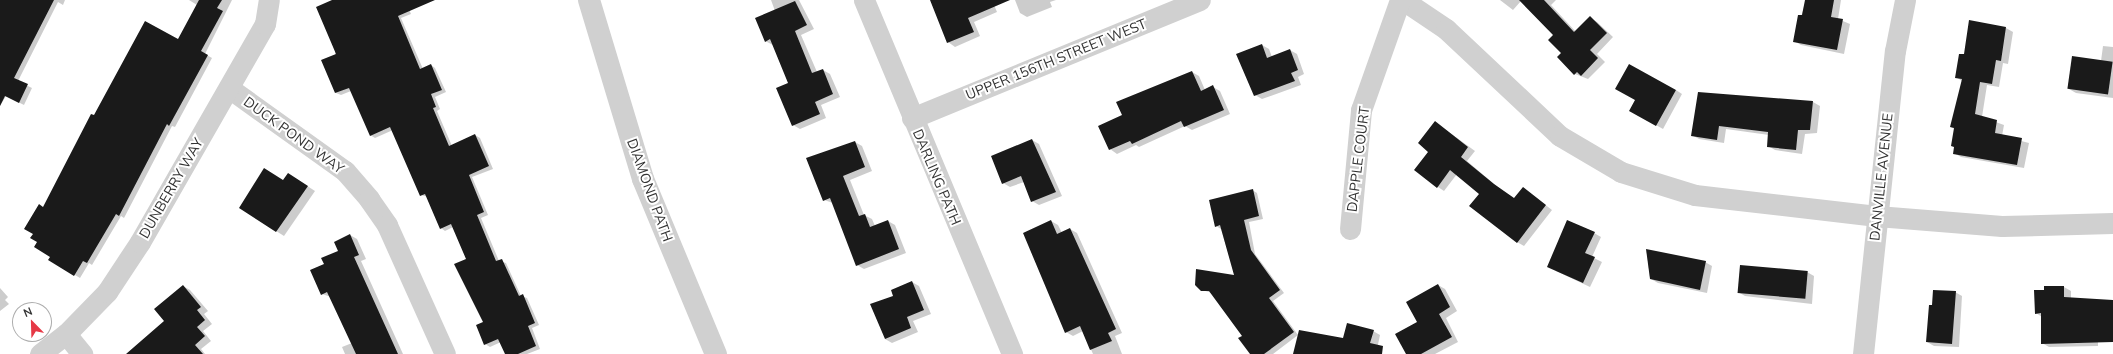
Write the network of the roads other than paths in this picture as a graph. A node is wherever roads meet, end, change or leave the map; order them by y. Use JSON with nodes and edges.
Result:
{"nodes":[{"id":1,"x":269,"y":0,"type":"edge"},
{"id":2,"x":589,"y":0,"type":"edge"},
{"id":3,"x":864,"y":0,"type":"edge"},
{"id":4,"x":1200,"y":0,"type":"edge"},
{"id":5,"x":1400,"y":0,"type":"edge"},
{"id":6,"x":1403,"y":0,"type":"edge"},
{"id":7,"x":1905,"y":0,"type":"edge"},
{"id":8,"x":229,"y":88,"type":"junction"},
{"id":9,"x":912,"y":118,"type":"junction"},
{"id":10,"x":1877,"y":216,"type":"junction"},
{"id":11,"x":2113,"y":223,"type":"edge"},
{"id":12,"x":1350,"y":229,"type":"dead end"},
{"id":13,"x":66,"y":334,"type":"junction"},
{"id":14,"x":40,"y":354,"type":"edge"},
{"id":15,"x":82,"y":354,"type":"edge"},
{"id":16,"x":445,"y":354,"type":"edge"},
{"id":17,"x":716,"y":354,"type":"edge"},
{"id":18,"x":1012,"y":354,"type":"edge"},
{"id":19,"x":1863,"y":354,"type":"edge"}],
"edges":[{"from":1,"to":8,"type":"street","name":"DUNBERRY WAY"},
{"from":2,"to":17,"type":"street","name":"DIAMOND PATH"},
{"from":3,"to":9,"type":"street","name":"DARLING PATH"},
{"from":4,"to":9,"type":"street","name":"UPPER 156TH STREET WEST"},
{"from":5,"to":12,"type":"street","name":"DAPPLE COURT"},
{"from":6,"to":10,"type":"street"},
{"from":7,"to":10,"type":"street","name":"DANVILLE AVENUE"},
{"from":8,"to":13,"type":"street","name":"DUNBERRY WAY"},
{"from":8,"to":16,"type":"street","name":"DUCK POND WAY"},
{"from":9,"to":18,"type":"street","name":"DARLING PATH"},
{"from":10,"to":11,"type":"street"},
{"from":10,"to":19,"type":"street","name":"DANVILLE AVENUE"},
{"from":13,"to":14,"type":"street","name":"DUNBERRY WAY"},
{"from":13,"to":15,"type":"street"}]}
